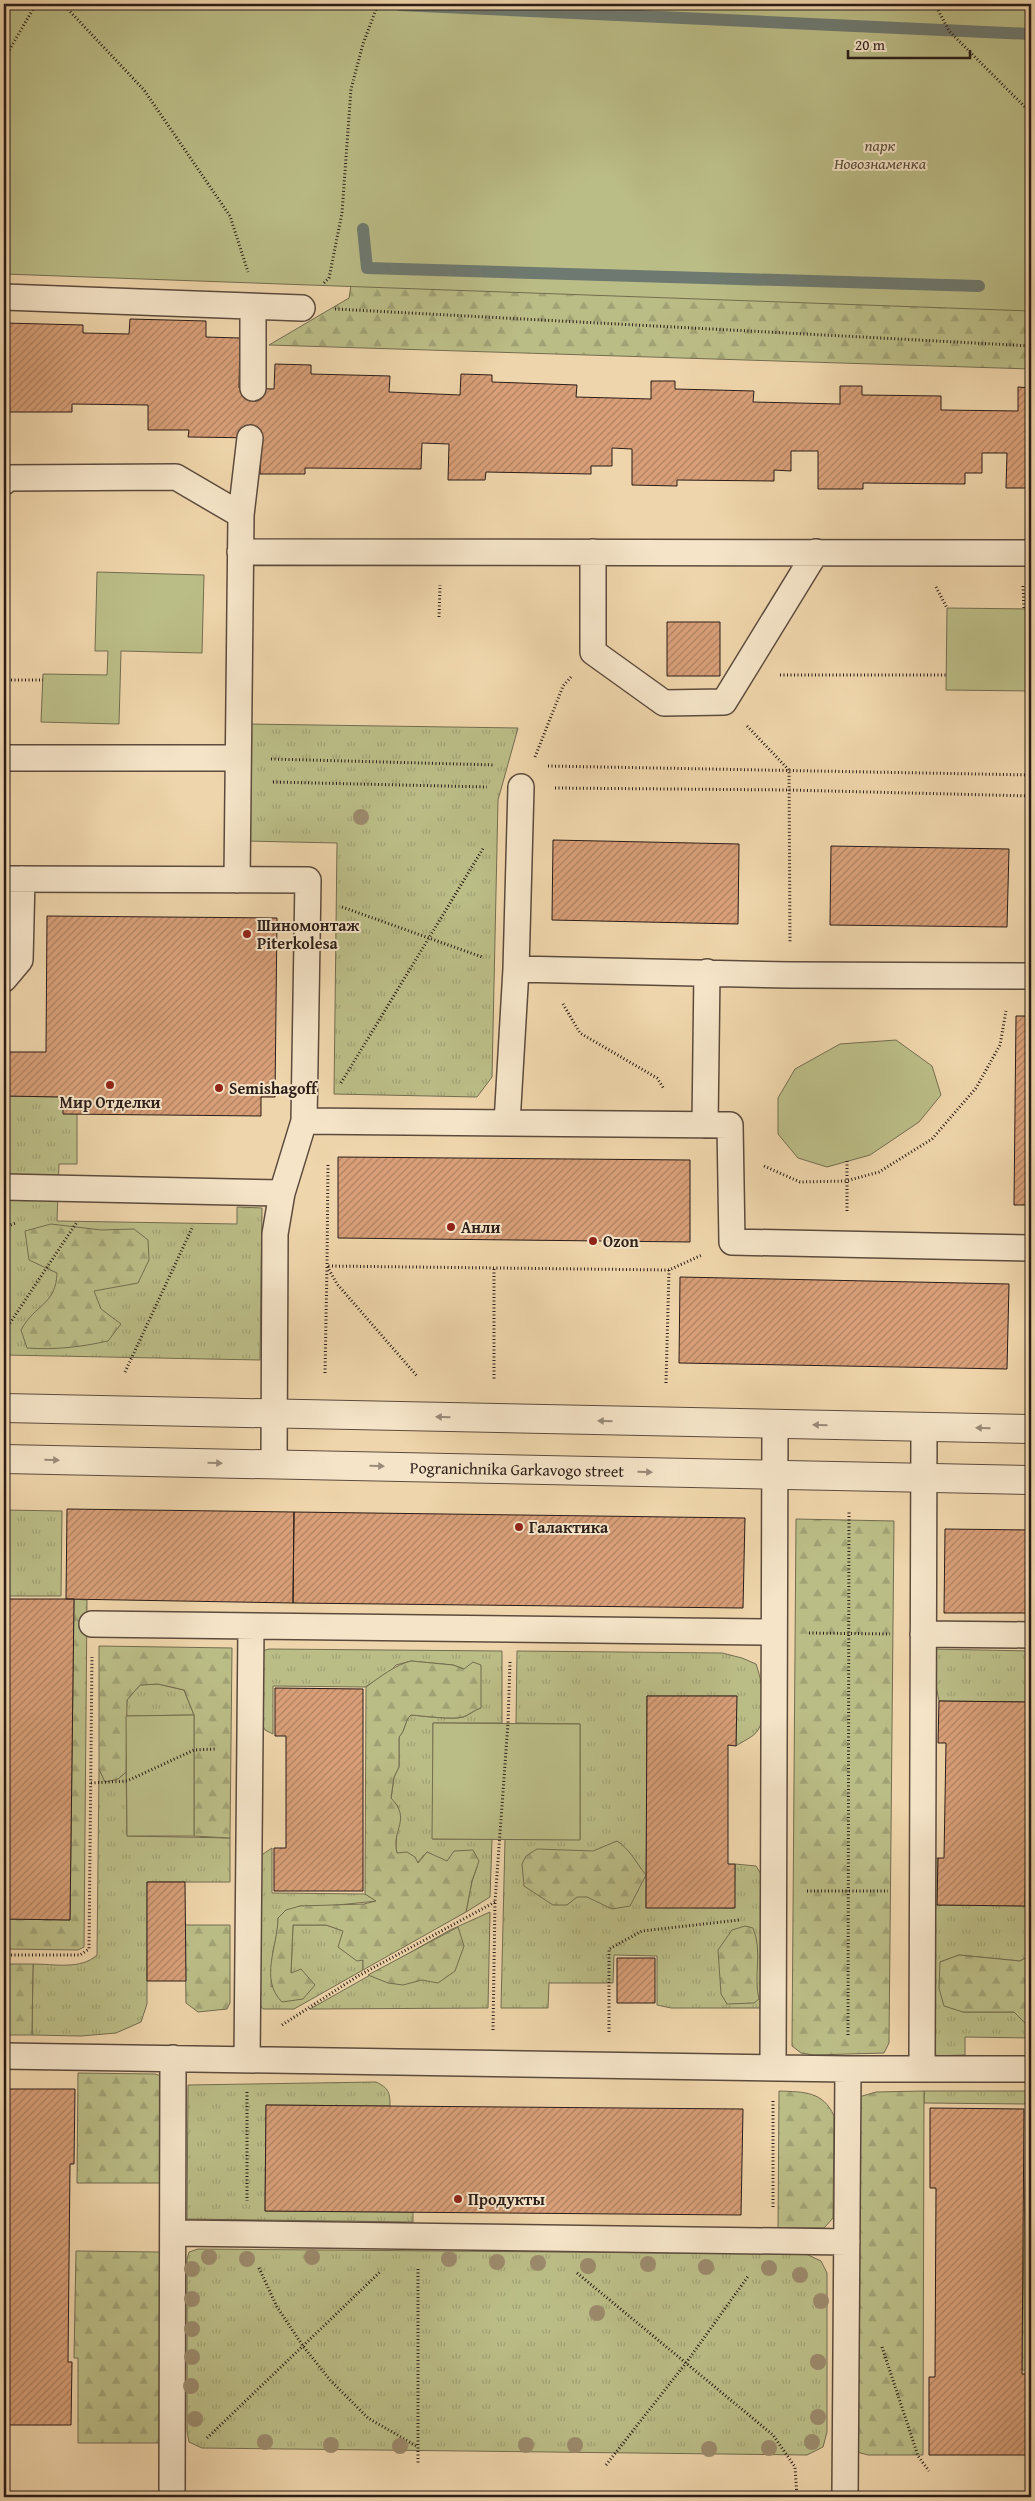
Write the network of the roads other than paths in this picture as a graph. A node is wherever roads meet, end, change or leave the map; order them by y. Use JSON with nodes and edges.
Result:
{"nodes":[{"id":1,"x":4,"y":297,"type":"edge"},
{"id":2,"x":253,"y":307,"type":"junction"},
{"id":3,"x":302,"y":308,"type":"road end"},
{"id":4,"x":253,"y":388,"type":"dead end"},
{"id":5,"x":250,"y":438,"type":"dead end"},
{"id":6,"x":4,"y":482,"type":"edge"},
{"id":7,"x":241,"y":515,"type":"junction"},
{"id":8,"x":240,"y":552,"type":"junction"},
{"id":9,"x":593,"y":552,"type":"junction"},
{"id":10,"x":816,"y":552,"type":"junction"},
{"id":11,"x":1031,"y":553,"type":"edge"},
{"id":12,"x":4,"y":758,"type":"edge"},
{"id":13,"x":238,"y":770,"type":"junction"},
{"id":14,"x":526,"y":776,"type":"road end"},
{"id":15,"x":13,"y":879,"type":"edge"},
{"id":16,"x":237,"y":880,"type":"junction"},
{"id":17,"x":516,"y":968,"type":"junction"},
{"id":18,"x":707,"y":972,"type":"junction"},
{"id":19,"x":1022,"y":976,"type":"edge"},
{"id":20,"x":4,"y":979,"type":"edge"},
{"id":21,"x":304,"y":1121,"type":"junction"},
{"id":22,"x":507,"y":1123,"type":"junction"},
{"id":23,"x":696,"y":1125,"type":"junction"},
{"id":24,"x":4,"y":1187,"type":"edge"},
{"id":25,"x":282,"y":1193,"type":"junction"},
{"id":26,"x":1031,"y":1248,"type":"edge"},
{"id":27,"x":4,"y":1408,"type":"edge"},
{"id":28,"x":275,"y":1414,"type":"junction"},
{"id":29,"x":775,"y":1424,"type":"junction"},
{"id":30,"x":924,"y":1427,"type":"junction"},
{"id":31,"x":1031,"y":1429,"type":"edge"},
{"id":32,"x":4,"y":1459,"type":"edge"},
{"id":33,"x":274,"y":1464,"type":"junction"},
{"id":34,"x":774,"y":1474,"type":"junction"},
{"id":35,"x":923,"y":1477,"type":"junction"},
{"id":36,"x":1031,"y":1480,"type":"edge"},
{"id":37,"x":92,"y":1624,"type":"road end"},
{"id":38,"x":251,"y":1627,"type":"junction"},
{"id":39,"x":774,"y":1632,"type":"junction"},
{"id":40,"x":923,"y":1634,"type":"junction"},
{"id":41,"x":1031,"y":1635,"type":"edge"},
{"id":42,"x":4,"y":2056,"type":"edge"},
{"id":43,"x":173,"y":2058,"type":"junction"},
{"id":44,"x":247,"y":2060,"type":"junction"},
{"id":45,"x":774,"y":2068,"type":"junction"},
{"id":46,"x":848,"y":2069,"type":"junction"},
{"id":47,"x":922,"y":2069,"type":"junction"},
{"id":48,"x":1031,"y":2069,"type":"edge"},
{"id":49,"x":173,"y":2232,"type":"junction"},
{"id":50,"x":847,"y":2242,"type":"junction"},
{"id":51,"x":172,"y":2497,"type":"edge"},
{"id":52,"x":845,"y":2497,"type":"edge"}],
"edges":[{"from":1,"to":2,"type":"lane"},
{"from":2,"to":3,"type":"lane"},
{"from":2,"to":4,"type":"lane"},
{"from":5,"to":7,"type":"lane"},
{"from":6,"to":7,"type":"lane"},
{"from":7,"to":8,"type":"lane"},
{"from":8,"to":9,"type":"lane"},
{"from":8,"to":13,"type":"lane"},
{"from":9,"to":10,"type":"lane"},
{"from":9,"to":10,"type":"lane"},
{"from":10,"to":11,"type":"lane"},
{"from":12,"to":13,"type":"lane"},
{"from":13,"to":16,"type":"lane"},
{"from":14,"to":17,"type":"lane"},
{"from":15,"to":16,"type":"lane"},
{"from":15,"to":20,"type":"lane"},
{"from":16,"to":21,"type":"lane"},
{"from":17,"to":18,"type":"lane"},
{"from":17,"to":22,"type":"lane"},
{"from":18,"to":19,"type":"lane"},
{"from":18,"to":23,"type":"lane"},
{"from":21,"to":22,"type":"lane"},
{"from":21,"to":25,"type":"lane"},
{"from":22,"to":23,"type":"lane"},
{"from":23,"to":26,"type":"lane"},
{"from":24,"to":25,"type":"lane"},
{"from":25,"to":28,"type":"lane"},
{"from":27,"to":28,"type":"street"},
{"from":29,"to":28,"type":"street","one_way":true},
{"from":28,"to":33,"type":"lane"},
{"from":30,"to":29,"type":"street","one_way":true},
{"from":29,"to":34,"type":"lane"},
{"from":31,"to":30,"type":"street","one_way":true},
{"from":30,"to":35,"type":"lane"},
{"from":32,"to":33,"type":"street","name":"Pogranichnika Garkavogo street","one_way":true},
{"from":33,"to":34,"type":"street","name":"Pogranichnika Garkavogo street","one_way":true},
{"from":34,"to":35,"type":"street","name":"Pogranichnika Garkavogo street"},
{"from":34,"to":39,"type":"lane"},
{"from":35,"to":36,"type":"street","name":"Pogranichnika Garkavogo street"},
{"from":35,"to":40,"type":"lane"},
{"from":37,"to":38,"type":"lane"},
{"from":38,"to":39,"type":"lane"},
{"from":38,"to":44,"type":"lane"},
{"from":39,"to":45,"type":"lane"},
{"from":40,"to":41,"type":"lane"},
{"from":40,"to":47,"type":"lane"},
{"from":42,"to":43,"type":"lane"},
{"from":43,"to":44,"type":"lane"},
{"from":43,"to":49,"type":"lane"},
{"from":44,"to":45,"type":"lane"},
{"from":45,"to":46,"type":"lane"},
{"from":46,"to":47,"type":"lane"},
{"from":46,"to":50,"type":"lane"},
{"from":47,"to":48,"type":"lane"},
{"from":49,"to":50,"type":"lane"},
{"from":49,"to":51,"type":"lane"},
{"from":50,"to":52,"type":"lane"}]}
